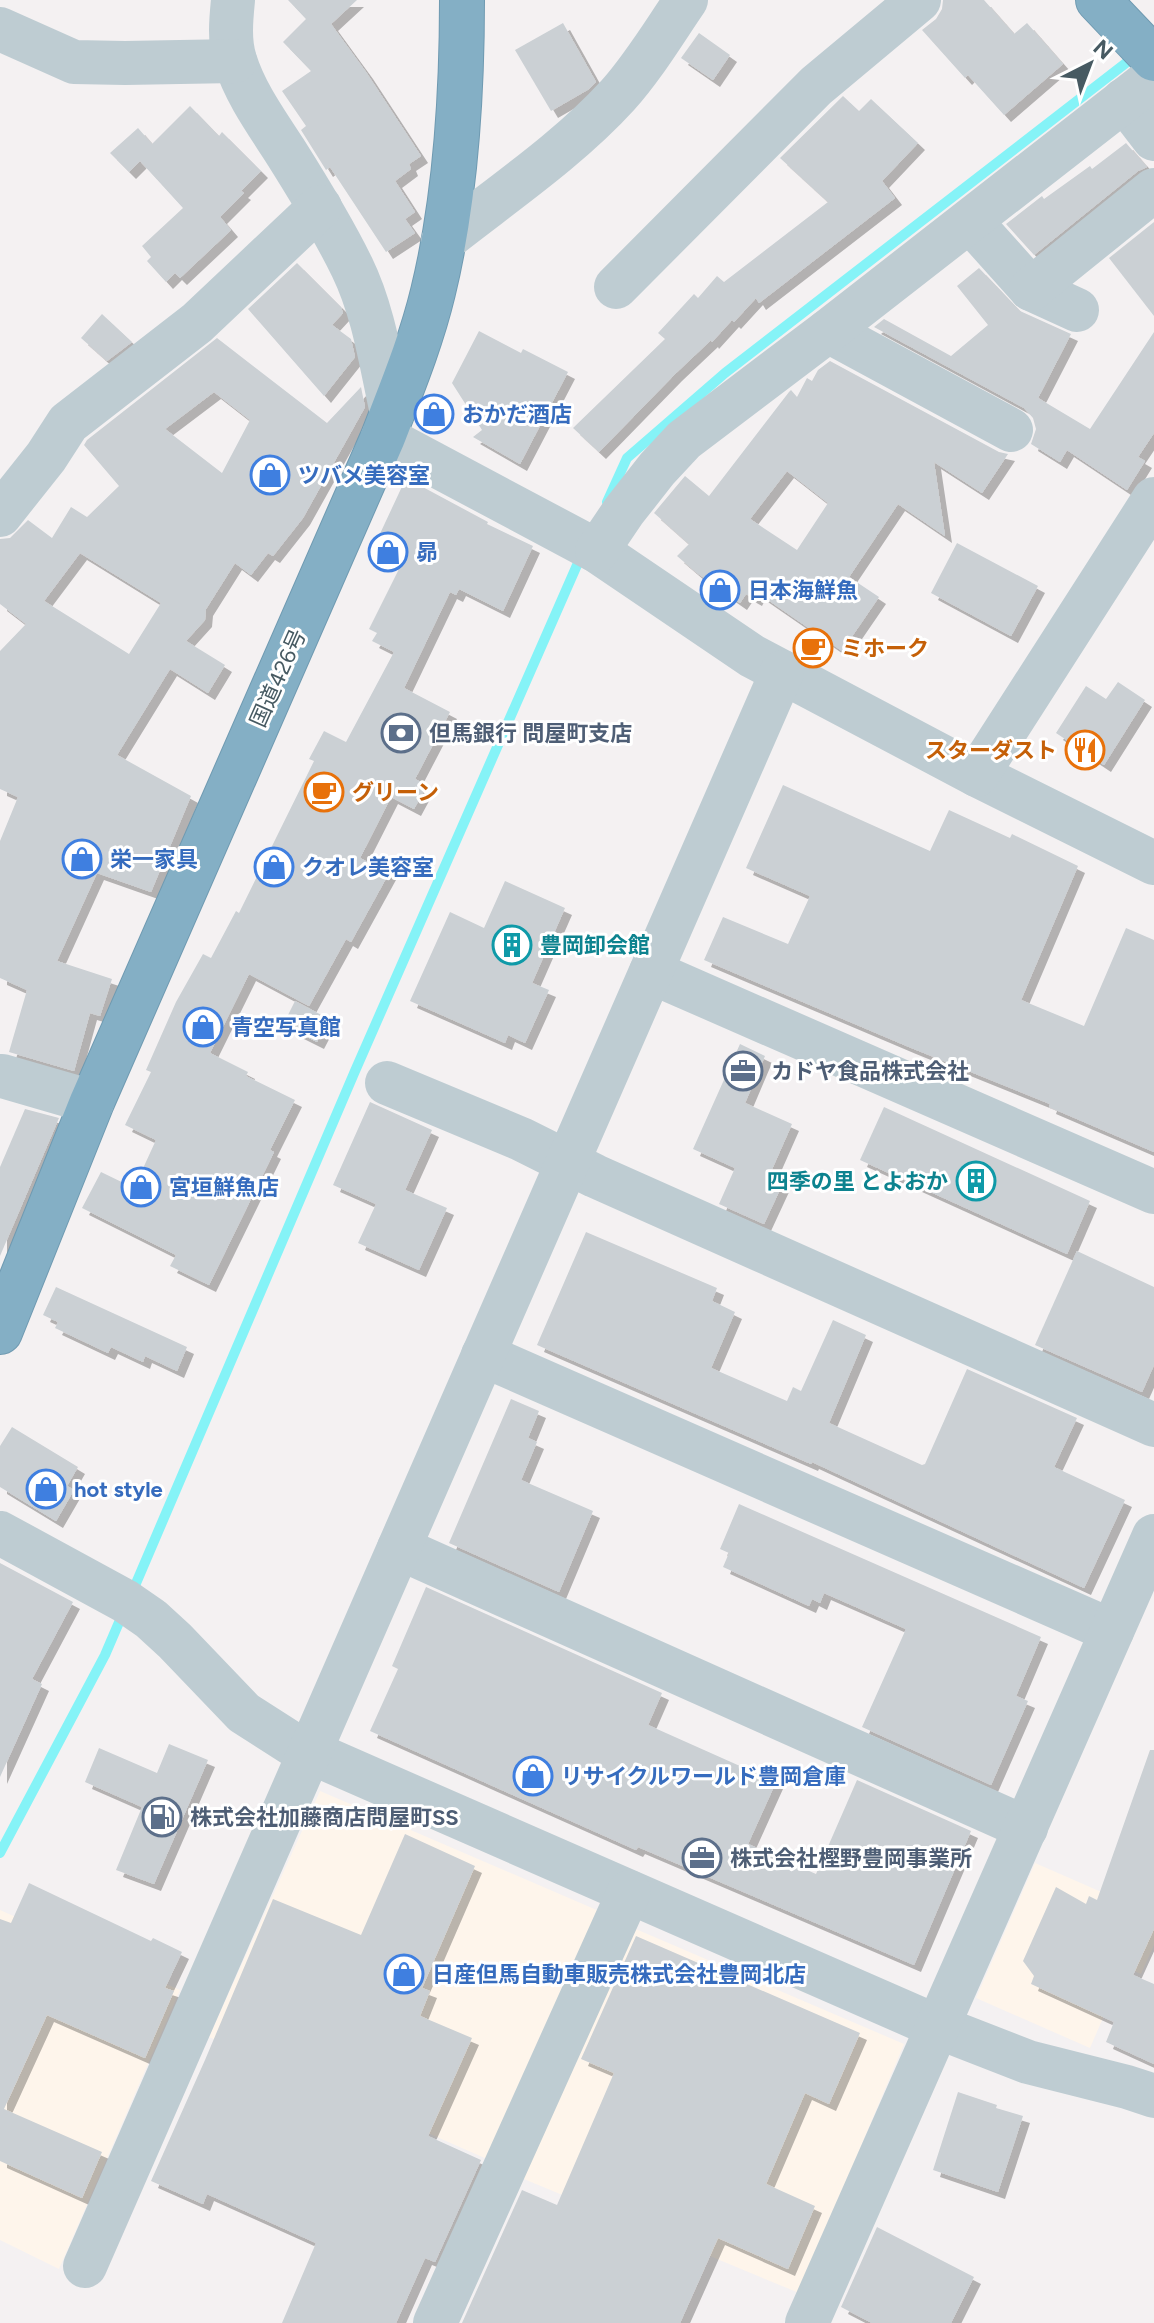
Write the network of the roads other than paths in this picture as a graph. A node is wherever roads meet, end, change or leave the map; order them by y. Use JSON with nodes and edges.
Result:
{"nodes":[{"id":1,"x":233,"y":0,"type":"edge"},
{"id":2,"x":462,"y":0,"type":"edge"},
{"id":3,"x":686,"y":0,"type":"edge"},
{"id":4,"x":919,"y":0,"type":"edge"},
{"id":5,"x":1098,"y":0,"type":"edge"},
{"id":6,"x":0,"y":29,"type":"edge"},
{"id":7,"x":1142,"y":46,"type":"edge"},
{"id":8,"x":235,"y":61,"type":"junction"},
{"id":9,"x":1139,"y":89,"type":"edge"},
{"id":10,"x":1154,"y":139,"type":"edge"},
{"id":11,"x":1154,"y":190,"type":"edge"},
{"id":12,"x":320,"y":207,"type":"junction"},
{"id":13,"x":970,"y":221,"type":"junction"},
{"id":14,"x":443,"y":241,"type":"junction"},
{"id":15,"x":616,"y":287,"type":"dead end"},
{"id":16,"x":1031,"y":289,"type":"junction"},
{"id":17,"x":1077,"y":310,"type":"dead end"},
{"id":18,"x":828,"y":331,"type":"junction"},
{"id":19,"x":388,"y":425,"type":"junction"},
{"id":20,"x":1011,"y":430,"type":"dead end"},
{"id":21,"x":1154,"y":499,"type":"edge"},
{"id":22,"x":0,"y":515,"type":"edge"},
{"id":23,"x":597,"y":551,"type":"junction"},
{"id":24,"x":782,"y":672,"type":"junction"},
{"id":25,"x":977,"y":775,"type":"junction"},
{"id":26,"x":1154,"y":863,"type":"edge"},
{"id":27,"x":651,"y":972,"type":"junction"},
{"id":28,"x":1,"y":1082,"type":"edge"},
{"id":29,"x":387,"y":1083,"type":"dead end"},
{"id":30,"x":92,"y":1102,"type":"junction"},
{"id":31,"x":567,"y":1163,"type":"junction"},
{"id":32,"x":1154,"y":1192,"type":"edge"},
{"id":33,"x":0,"y":1332,"type":"edge"},
{"id":34,"x":483,"y":1355,"type":"junction"},
{"id":35,"x":1154,"y":1425,"type":"edge"},
{"id":36,"x":0,"y":1533,"type":"edge"},
{"id":37,"x":1154,"y":1536,"type":"edge"},
{"id":38,"x":399,"y":1548,"type":"junction"},
{"id":39,"x":1112,"y":1631,"type":"junction"},
{"id":40,"x":310,"y":1752,"type":"junction"},
{"id":41,"x":1026,"y":1828,"type":"junction"},
{"id":42,"x":629,"y":1892,"type":"junction"},
{"id":43,"x":938,"y":2027,"type":"junction"},
{"id":44,"x":1140,"y":2092,"type":"edge"},
{"id":45,"x":85,"y":2266,"type":"dead end"},
{"id":46,"x":435,"y":2323,"type":"edge"},
{"id":47,"x":807,"y":2323,"type":"edge"}],
"edges":[{"from":1,"to":8,"type":"street"},
{"from":2,"to":14,"type":"highway","name":"国道426号"},
{"from":3,"to":14,"type":"street"},
{"from":4,"to":15,"type":"street"},
{"from":5,"to":7,"type":"highway"},
{"from":6,"to":8,"type":"street"},
{"from":8,"to":12,"type":"street"},
{"from":9,"to":10,"type":"street"},
{"from":9,"to":13,"type":"street"},
{"from":11,"to":16,"type":"street"},
{"from":12,"to":19,"type":"street"},
{"from":12,"to":22,"type":"street"},
{"from":13,"to":16,"type":"street"},
{"from":13,"to":18,"type":"street"},
{"from":14,"to":19,"type":"highway","name":"国道426号"},
{"from":16,"to":17,"type":"street"},
{"from":18,"to":20,"type":"street"},
{"from":18,"to":23,"type":"street"},
{"from":19,"to":23,"type":"street"},
{"from":19,"to":30,"type":"highway","name":"国道426号"},
{"from":21,"to":25,"type":"street"},
{"from":23,"to":24,"type":"street"},
{"from":24,"to":25,"type":"street"},
{"from":24,"to":27,"type":"street"},
{"from":25,"to":26,"type":"street"},
{"from":27,"to":31,"type":"street"},
{"from":27,"to":32,"type":"street"},
{"from":28,"to":30,"type":"street"},
{"from":29,"to":31,"type":"street"},
{"from":30,"to":33,"type":"highway","name":"国道426号"},
{"from":31,"to":34,"type":"street"},
{"from":31,"to":35,"type":"street"},
{"from":34,"to":38,"type":"street"},
{"from":34,"to":39,"type":"street"},
{"from":36,"to":40,"type":"street"},
{"from":37,"to":39,"type":"street"},
{"from":38,"to":40,"type":"street"},
{"from":38,"to":41,"type":"street"},
{"from":39,"to":41,"type":"street"},
{"from":40,"to":42,"type":"street"},
{"from":40,"to":45,"type":"street"},
{"from":41,"to":43,"type":"street"},
{"from":42,"to":43,"type":"street"},
{"from":42,"to":46,"type":"street"},
{"from":43,"to":44,"type":"street"},
{"from":43,"to":47,"type":"street"}]}
